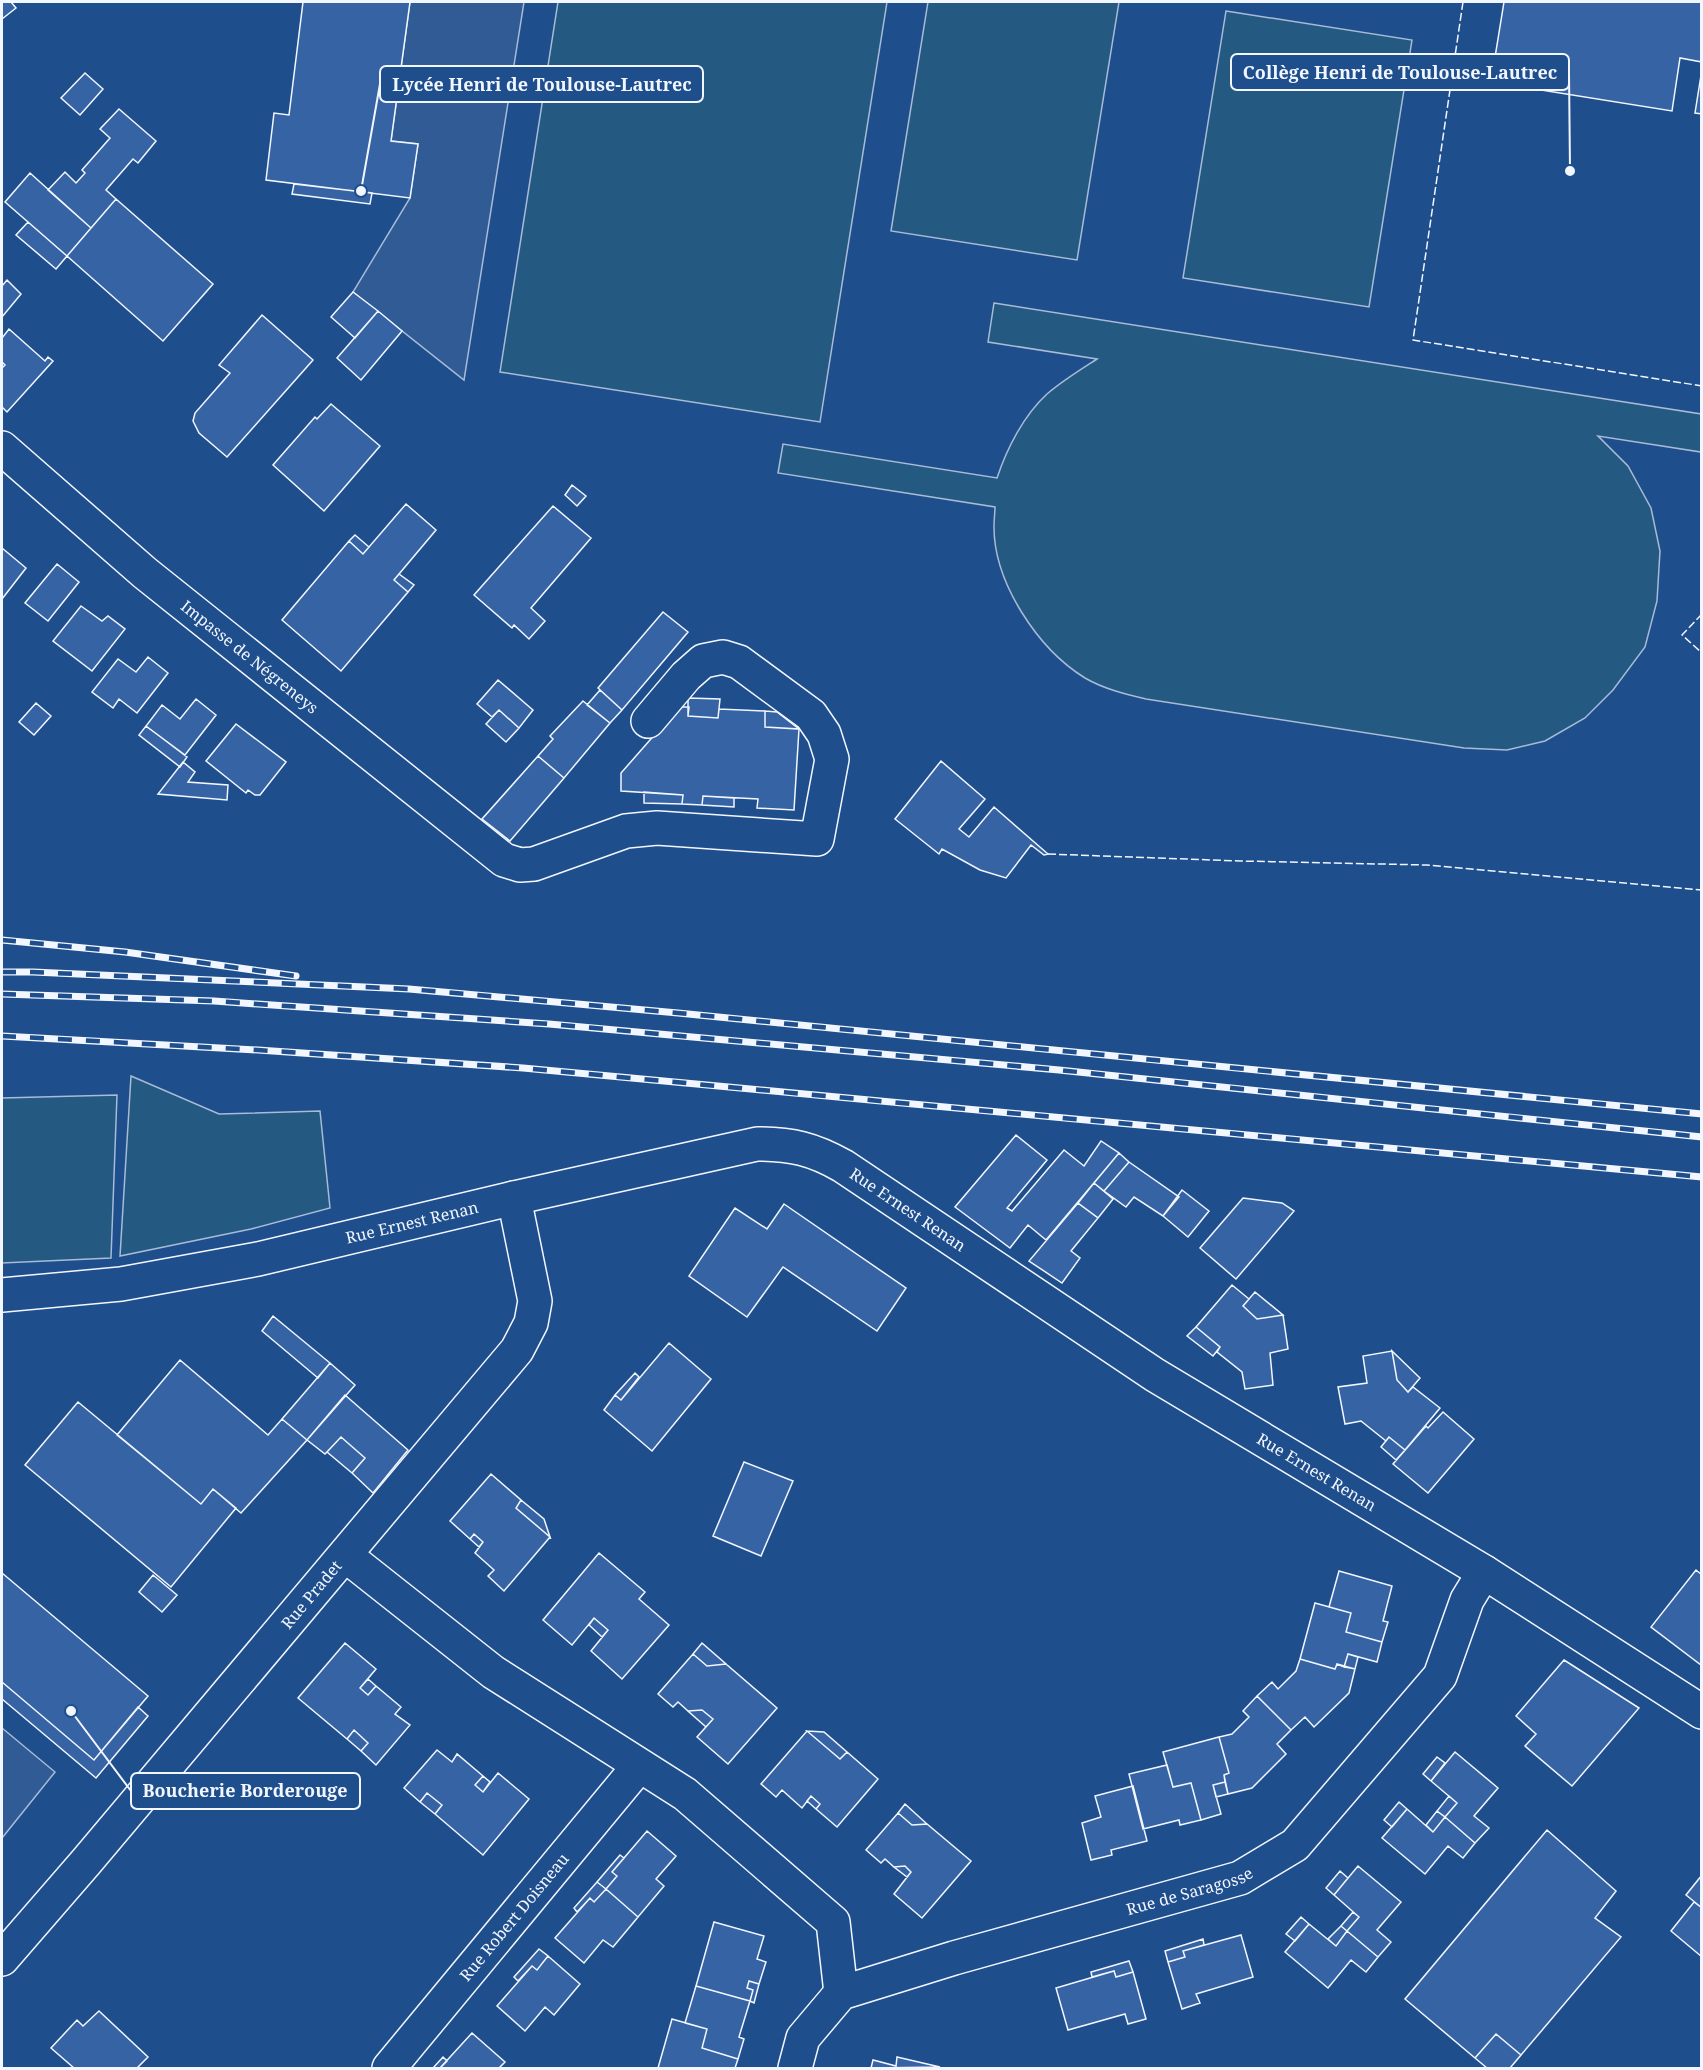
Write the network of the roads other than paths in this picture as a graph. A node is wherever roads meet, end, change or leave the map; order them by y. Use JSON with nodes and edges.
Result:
{"nodes":[{"id":1,"x":2,"y":448,"type":"edge"},
{"id":2,"x":648,"y":722,"type":"dead end"},
{"id":3,"x":514,"y":1198,"type":"junction"},
{"id":4,"x":2,"y":1295,"type":"edge"},
{"id":5,"x":345,"y":1555,"type":"junction"},
{"id":6,"x":1484,"y":1572,"type":"junction"},
{"id":7,"x":1701,"y":1712,"type":"edge"},
{"id":8,"x":639,"y":1766,"type":"junction"},
{"id":9,"x":2,"y":1959,"type":"edge"},
{"id":10,"x":841,"y":1993,"type":"junction"},
{"id":11,"x":389,"y":2068,"type":"edge"},
{"id":12,"x":795,"y":2068,"type":"edge"}],
"edges":[{"from":1,"to":2,"type":"street","name":"Impasse de Négreneys"},
{"from":3,"to":4,"type":"street","name":"Rue Ernest Renan"},
{"from":3,"to":5,"type":"street","name":"Rue Pradet"},
{"from":3,"to":6,"type":"street","name":"Rue Ernest Renan"},
{"from":5,"to":8,"type":"street"},
{"from":5,"to":9,"type":"street","name":"Rue Pradet"},
{"from":6,"to":7,"type":"street","name":"Rue Ernest Renan"},
{"from":6,"to":10,"type":"street","name":"Rue de Saragosse"},
{"from":8,"to":10,"type":"street"},
{"from":8,"to":11,"type":"street","name":"Rue Robert Doisneau"},
{"from":10,"to":12,"type":"street"}]}
